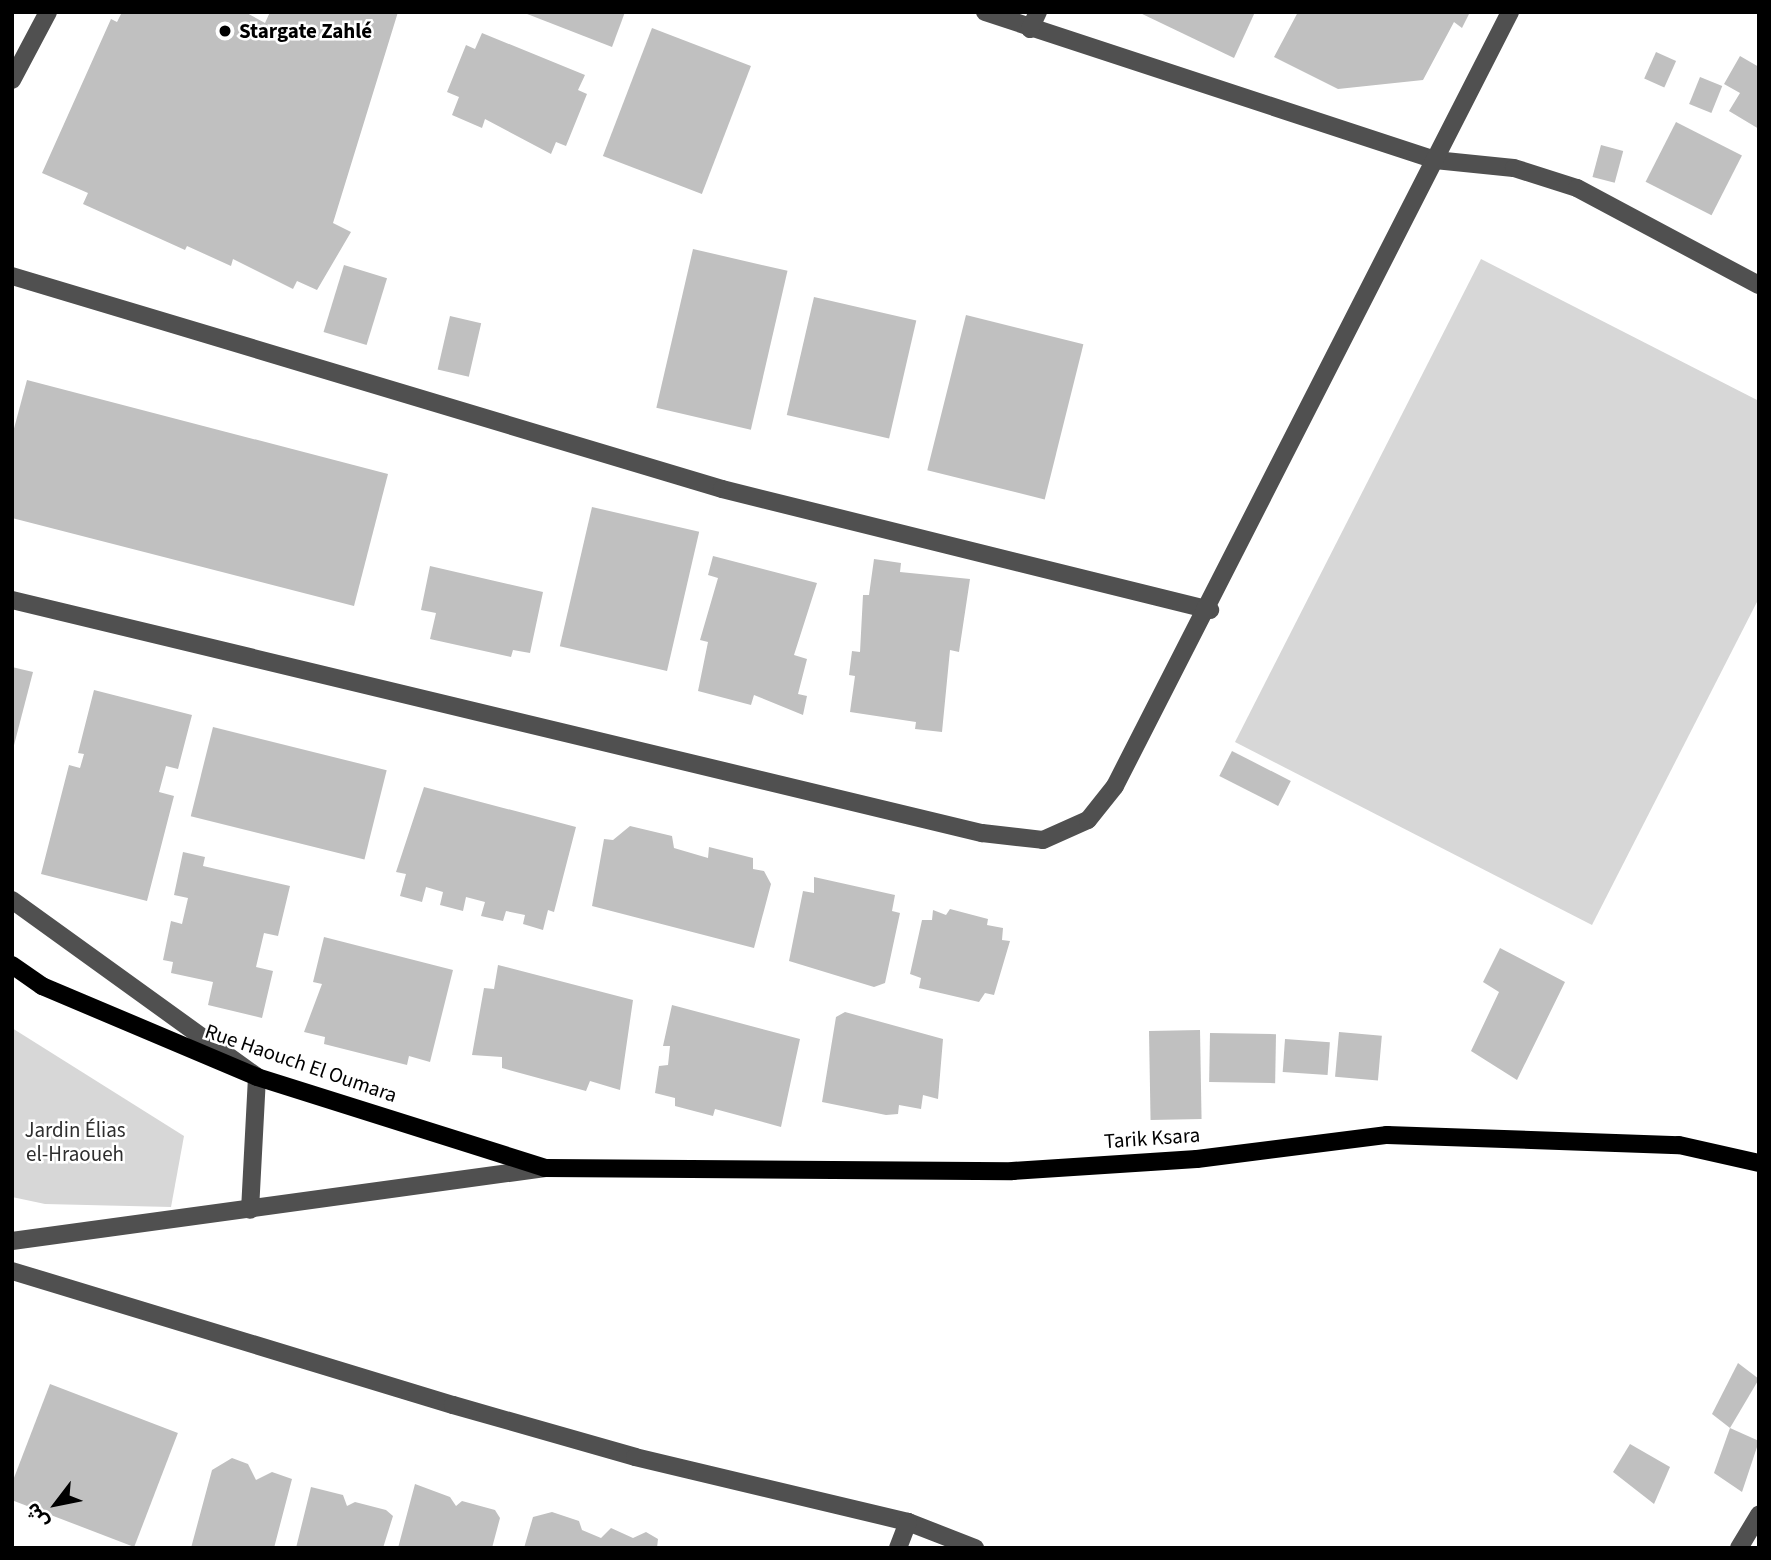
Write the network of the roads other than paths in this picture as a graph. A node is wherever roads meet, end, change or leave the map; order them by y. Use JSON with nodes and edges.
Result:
{"nodes":[{"id":1,"x":48,"y":12,"type":"edge"},
{"id":2,"x":985,"y":12,"type":"edge"},
{"id":3,"x":1510,"y":12,"type":"edge"},
{"id":4,"x":1034,"y":20,"type":"edge"},
{"id":5,"x":12,"y":80,"type":"edge"},
{"id":6,"x":1435,"y":160,"type":"junction"},
{"id":7,"x":12,"y":275,"type":"edge"},
{"id":8,"x":1759,"y":285,"type":"edge"},
{"id":9,"x":12,"y":600,"type":"edge"},
{"id":10,"x":1210,"y":610,"type":"junction"},
{"id":11,"x":12,"y":900,"type":"edge"},
{"id":12,"x":12,"y":965,"type":"edge"},
{"id":13,"x":257,"y":1077,"type":"junction"},
{"id":14,"x":1759,"y":1163,"type":"edge"},
{"id":15,"x":545,"y":1168,"type":"junction"},
{"id":16,"x":250,"y":1210,"type":"junction"},
{"id":17,"x":12,"y":1241,"type":"edge"},
{"id":18,"x":12,"y":1271,"type":"edge"},
{"id":19,"x":1759,"y":1515,"type":"edge"},
{"id":20,"x":908,"y":1522,"type":"junction"},
{"id":21,"x":898,"y":1548,"type":"edge"},
{"id":22,"x":975,"y":1548,"type":"edge"},
{"id":23,"x":1739,"y":1548,"type":"edge"}],
"edges":[{"from":1,"to":5,"type":"street"},
{"from":2,"to":4,"type":"street"},
{"from":3,"to":6,"type":"street"},
{"from":4,"to":6,"type":"street"},
{"from":6,"to":8,"type":"street"},
{"from":6,"to":10,"type":"street"},
{"from":7,"to":10,"type":"street"},
{"from":9,"to":10,"type":"street"},
{"from":11,"to":13,"type":"street"},
{"from":12,"to":13,"type":"main road","name":"Rue Haouch El Oumara"},
{"from":13,"to":15,"type":"main road","name":"Rue Haouch El Oumara"},
{"from":13,"to":16,"type":"street"},
{"from":14,"to":15,"type":"main road","name":"Tarik Ksara"},
{"from":15,"to":16,"type":"street"},
{"from":16,"to":17,"type":"street"},
{"from":18,"to":20,"type":"street"},
{"from":19,"to":23,"type":"street"},
{"from":20,"to":21,"type":"street"},
{"from":20,"to":22,"type":"street"}]}
